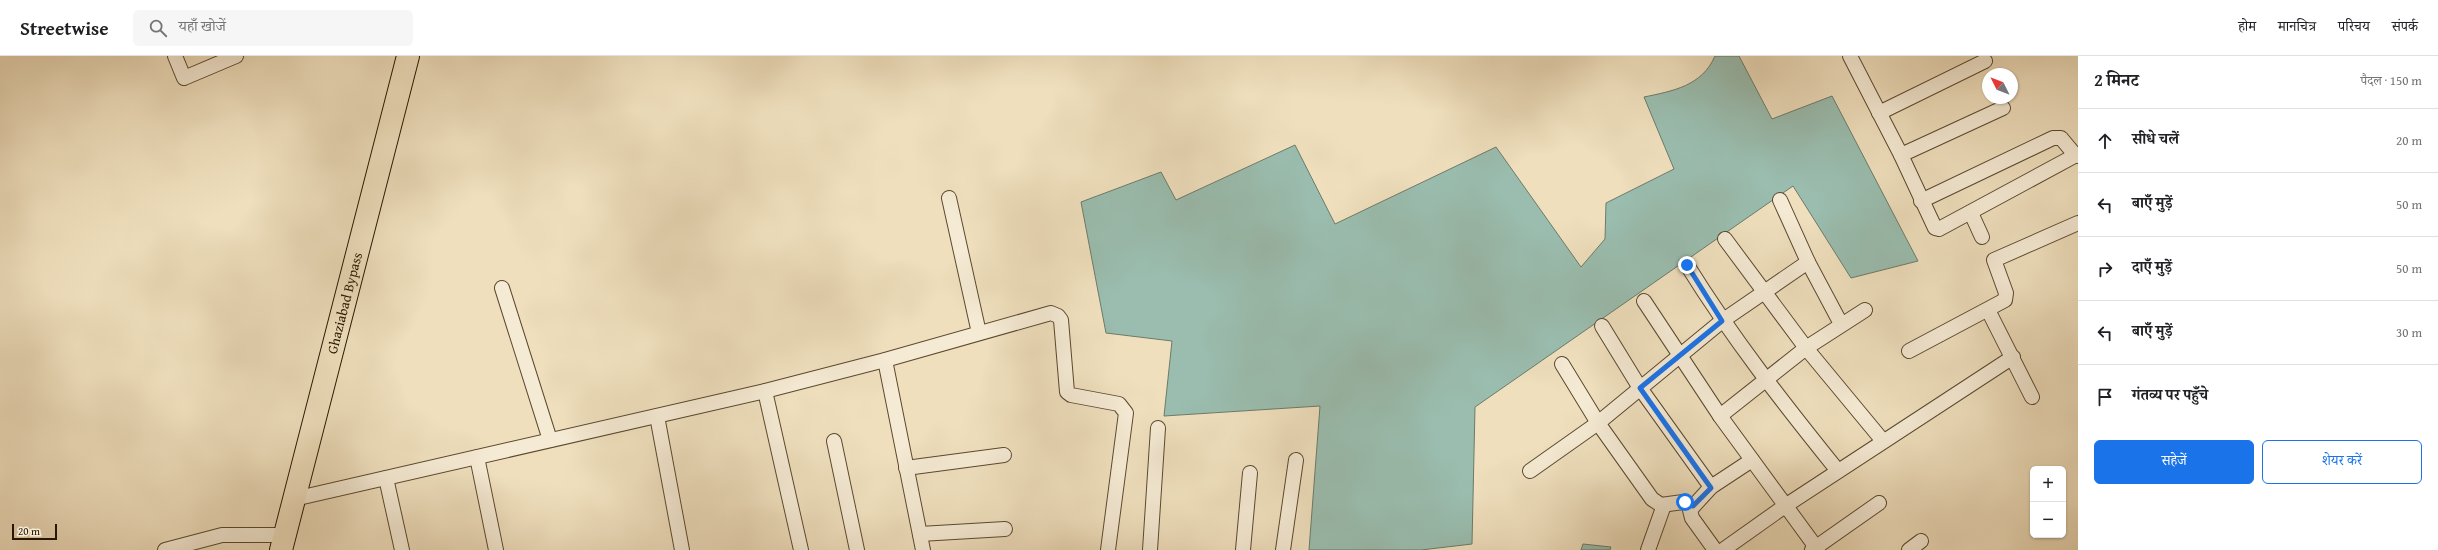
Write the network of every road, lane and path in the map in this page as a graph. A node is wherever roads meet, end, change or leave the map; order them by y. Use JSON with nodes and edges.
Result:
{"nodes":[{"id":1,"x":175,"y":56,"type":"edge"},
{"id":2,"x":236,"y":56,"type":"edge"},
{"id":3,"x":408,"y":56,"type":"edge"},
{"id":4,"x":1850,"y":56,"type":"edge"},
{"id":5,"x":1985,"y":61,"type":"dead end"},
{"id":6,"x":2004,"y":108,"type":"dead end"},
{"id":7,"x":1879,"y":113,"type":"junction"},
{"id":8,"x":1901,"y":155,"type":"junction"},
{"id":9,"x":2077,"y":155,"type":"edge"},
{"id":10,"x":949,"y":198,"type":"dead end"},
{"id":11,"x":1780,"y":200,"type":"dead end"},
{"id":12,"x":1921,"y":201,"type":"junction"},
{"id":13,"x":1971,"y":213,"type":"junction"},
{"id":14,"x":2078,"y":223,"type":"edge"},
{"id":15,"x":1982,"y":237,"type":"dead end"},
{"id":16,"x":1725,"y":239,"type":"dead end"},
{"id":17,"x":1808,"y":262,"type":"junction"},
{"id":18,"x":1687,"y":265,"type":"dead end"},
{"id":19,"x":502,"y":288,"type":"dead end"},
{"id":20,"x":1766,"y":292,"type":"junction"},
{"id":21,"x":1644,"y":301,"type":"dead end"},
{"id":22,"x":1865,"y":310,"type":"dead end"},
{"id":23,"x":1988,"y":310,"type":"junction"},
{"id":24,"x":1722,"y":321,"type":"junction"},
{"id":25,"x":1842,"y":324,"type":"junction"},
{"id":26,"x":1602,"y":326,"type":"dead end"},
{"id":27,"x":979,"y":333,"type":"junction"},
{"id":28,"x":1806,"y":348,"type":"junction"},
{"id":29,"x":1909,"y":351,"type":"dead end"},
{"id":30,"x":1681,"y":356,"type":"junction"},
{"id":31,"x":2013,"y":357,"type":"junction"},
{"id":32,"x":885,"y":360,"type":"junction"},
{"id":33,"x":1562,"y":364,"type":"dead end"},
{"id":34,"x":1764,"y":380,"type":"junction"},
{"id":35,"x":1640,"y":388,"type":"junction"},
{"id":36,"x":765,"y":391,"type":"junction"},
{"id":37,"x":2032,"y":397,"type":"dead end"},
{"id":38,"x":657,"y":416,"type":"junction"},
{"id":39,"x":1720,"y":416,"type":"junction"},
{"id":40,"x":1598,"y":423,"type":"junction"},
{"id":41,"x":1158,"y":428,"type":"dead end"},
{"id":42,"x":550,"y":440,"type":"junction"},
{"id":43,"x":834,"y":441,"type":"dead end"},
{"id":44,"x":1883,"y":441,"type":"junction"},
{"id":45,"x":1004,"y":455,"type":"dead end"},
{"id":46,"x":478,"y":457,"type":"junction"},
{"id":47,"x":1296,"y":460,"type":"dead end"},
{"id":48,"x":1752,"y":460,"type":"junction"},
{"id":49,"x":906,"y":468,"type":"junction"},
{"id":50,"x":1530,"y":471,"type":"dead end"},
{"id":51,"x":1838,"y":471,"type":"junction"},
{"id":52,"x":1250,"y":473,"type":"dead end"},
{"id":53,"x":386,"y":478,"type":"junction"},
{"id":54,"x":1711,"y":488,"type":"junction"},
{"id":55,"x":294,"y":499,"type":"junction"},
{"id":56,"x":1879,"y":503,"type":"dead end"},
{"id":57,"x":1664,"y":505,"type":"junction"},
{"id":58,"x":1693,"y":506,"type":"junction"},
{"id":59,"x":1785,"y":506,"type":"junction"},
{"id":60,"x":1005,"y":529,"type":"dead end"},
{"id":61,"x":920,"y":534,"type":"junction"},
{"id":62,"x":1921,"y":541,"type":"dead end"},
{"id":63,"x":283,"y":543,"type":"edge"},
{"id":64,"x":1815,"y":549,"type":"edge"},
{"id":65,"x":165,"y":550,"type":"edge"},
{"id":66,"x":402,"y":550,"type":"edge"},
{"id":67,"x":496,"y":550,"type":"edge"},
{"id":68,"x":682,"y":550,"type":"edge"},
{"id":69,"x":801,"y":550,"type":"edge"},
{"id":70,"x":857,"y":550,"type":"edge"},
{"id":71,"x":922,"y":550,"type":"edge"},
{"id":72,"x":1108,"y":550,"type":"edge"},
{"id":73,"x":1150,"y":550,"type":"edge"},
{"id":74,"x":1242,"y":550,"type":"edge"},
{"id":75,"x":1283,"y":550,"type":"edge"},
{"id":76,"x":1648,"y":550,"type":"edge"},
{"id":77,"x":1715,"y":550,"type":"edge"},
{"id":78,"x":1723,"y":550,"type":"edge"},
{"id":79,"x":1909,"y":550,"type":"edge"}],
"edges":[{"from":1,"to":2,"type":"street"},
{"from":3,"to":55,"type":"highway","name":"Ghaziabad Bypass"},
{"from":4,"to":7,"type":"street"},
{"from":5,"to":7,"type":"street"},
{"from":6,"to":8,"type":"street"},
{"from":7,"to":8,"type":"street"},
{"from":8,"to":12,"type":"street"},
{"from":9,"to":12,"type":"street"},
{"from":9,"to":13,"type":"street"},
{"from":10,"to":27,"type":"street"},
{"from":11,"to":17,"type":"street"},
{"from":12,"to":13,"type":"street"},
{"from":13,"to":15,"type":"street"},
{"from":14,"to":23,"type":"street"},
{"from":16,"to":20,"type":"street"},
{"from":17,"to":20,"type":"street"},
{"from":17,"to":25,"type":"street"},
{"from":18,"to":24,"type":"street"},
{"from":19,"to":42,"type":"street"},
{"from":20,"to":24,"type":"street"},
{"from":20,"to":28,"type":"street"},
{"from":21,"to":30,"type":"street"},
{"from":22,"to":25,"type":"street"},
{"from":23,"to":29,"type":"street"},
{"from":23,"to":31,"type":"street"},
{"from":24,"to":30,"type":"street"},
{"from":24,"to":34,"type":"street"},
{"from":25,"to":28,"type":"street"},
{"from":26,"to":35,"type":"street"},
{"from":27,"to":32,"type":"street"},
{"from":27,"to":72,"type":"street"},
{"from":28,"to":34,"type":"street"},
{"from":28,"to":44,"type":"street"},
{"from":30,"to":35,"type":"street"},
{"from":30,"to":39,"type":"street"},
{"from":31,"to":37,"type":"street"},
{"from":31,"to":44,"type":"street"},
{"from":32,"to":36,"type":"street"},
{"from":32,"to":49,"type":"street"},
{"from":33,"to":40,"type":"street"},
{"from":34,"to":39,"type":"street"},
{"from":34,"to":51,"type":"street"},
{"from":35,"to":40,"type":"street"},
{"from":35,"to":54,"type":"street"},
{"from":36,"to":38,"type":"street"},
{"from":36,"to":69,"type":"street"},
{"from":38,"to":42,"type":"street"},
{"from":38,"to":68,"type":"street"},
{"from":39,"to":48,"type":"street"},
{"from":40,"to":50,"type":"street"},
{"from":40,"to":57,"type":"street"},
{"from":41,"to":73,"type":"street"},
{"from":42,"to":46,"type":"street"},
{"from":43,"to":70,"type":"street"},
{"from":44,"to":51,"type":"street"},
{"from":45,"to":49,"type":"street"},
{"from":46,"to":53,"type":"street"},
{"from":46,"to":67,"type":"street"},
{"from":47,"to":75,"type":"street"},
{"from":48,"to":54,"type":"street"},
{"from":48,"to":59,"type":"street"},
{"from":49,"to":61,"type":"street"},
{"from":51,"to":59,"type":"street"},
{"from":52,"to":74,"type":"street"},
{"from":53,"to":55,"type":"street"},
{"from":53,"to":66,"type":"street"},
{"from":54,"to":58,"type":"street"},
{"from":55,"to":63,"type":"highway","name":"Ghaziabad Bypass"},
{"from":56,"to":64,"type":"street"},
{"from":57,"to":58,"type":"street"},
{"from":57,"to":76,"type":"street"},
{"from":58,"to":77,"type":"street"},
{"from":59,"to":64,"type":"street"},
{"from":59,"to":78,"type":"street"},
{"from":60,"to":61,"type":"street"},
{"from":61,"to":71,"type":"street"},
{"from":62,"to":79,"type":"street"},
{"from":63,"to":65,"type":"street"}]}
